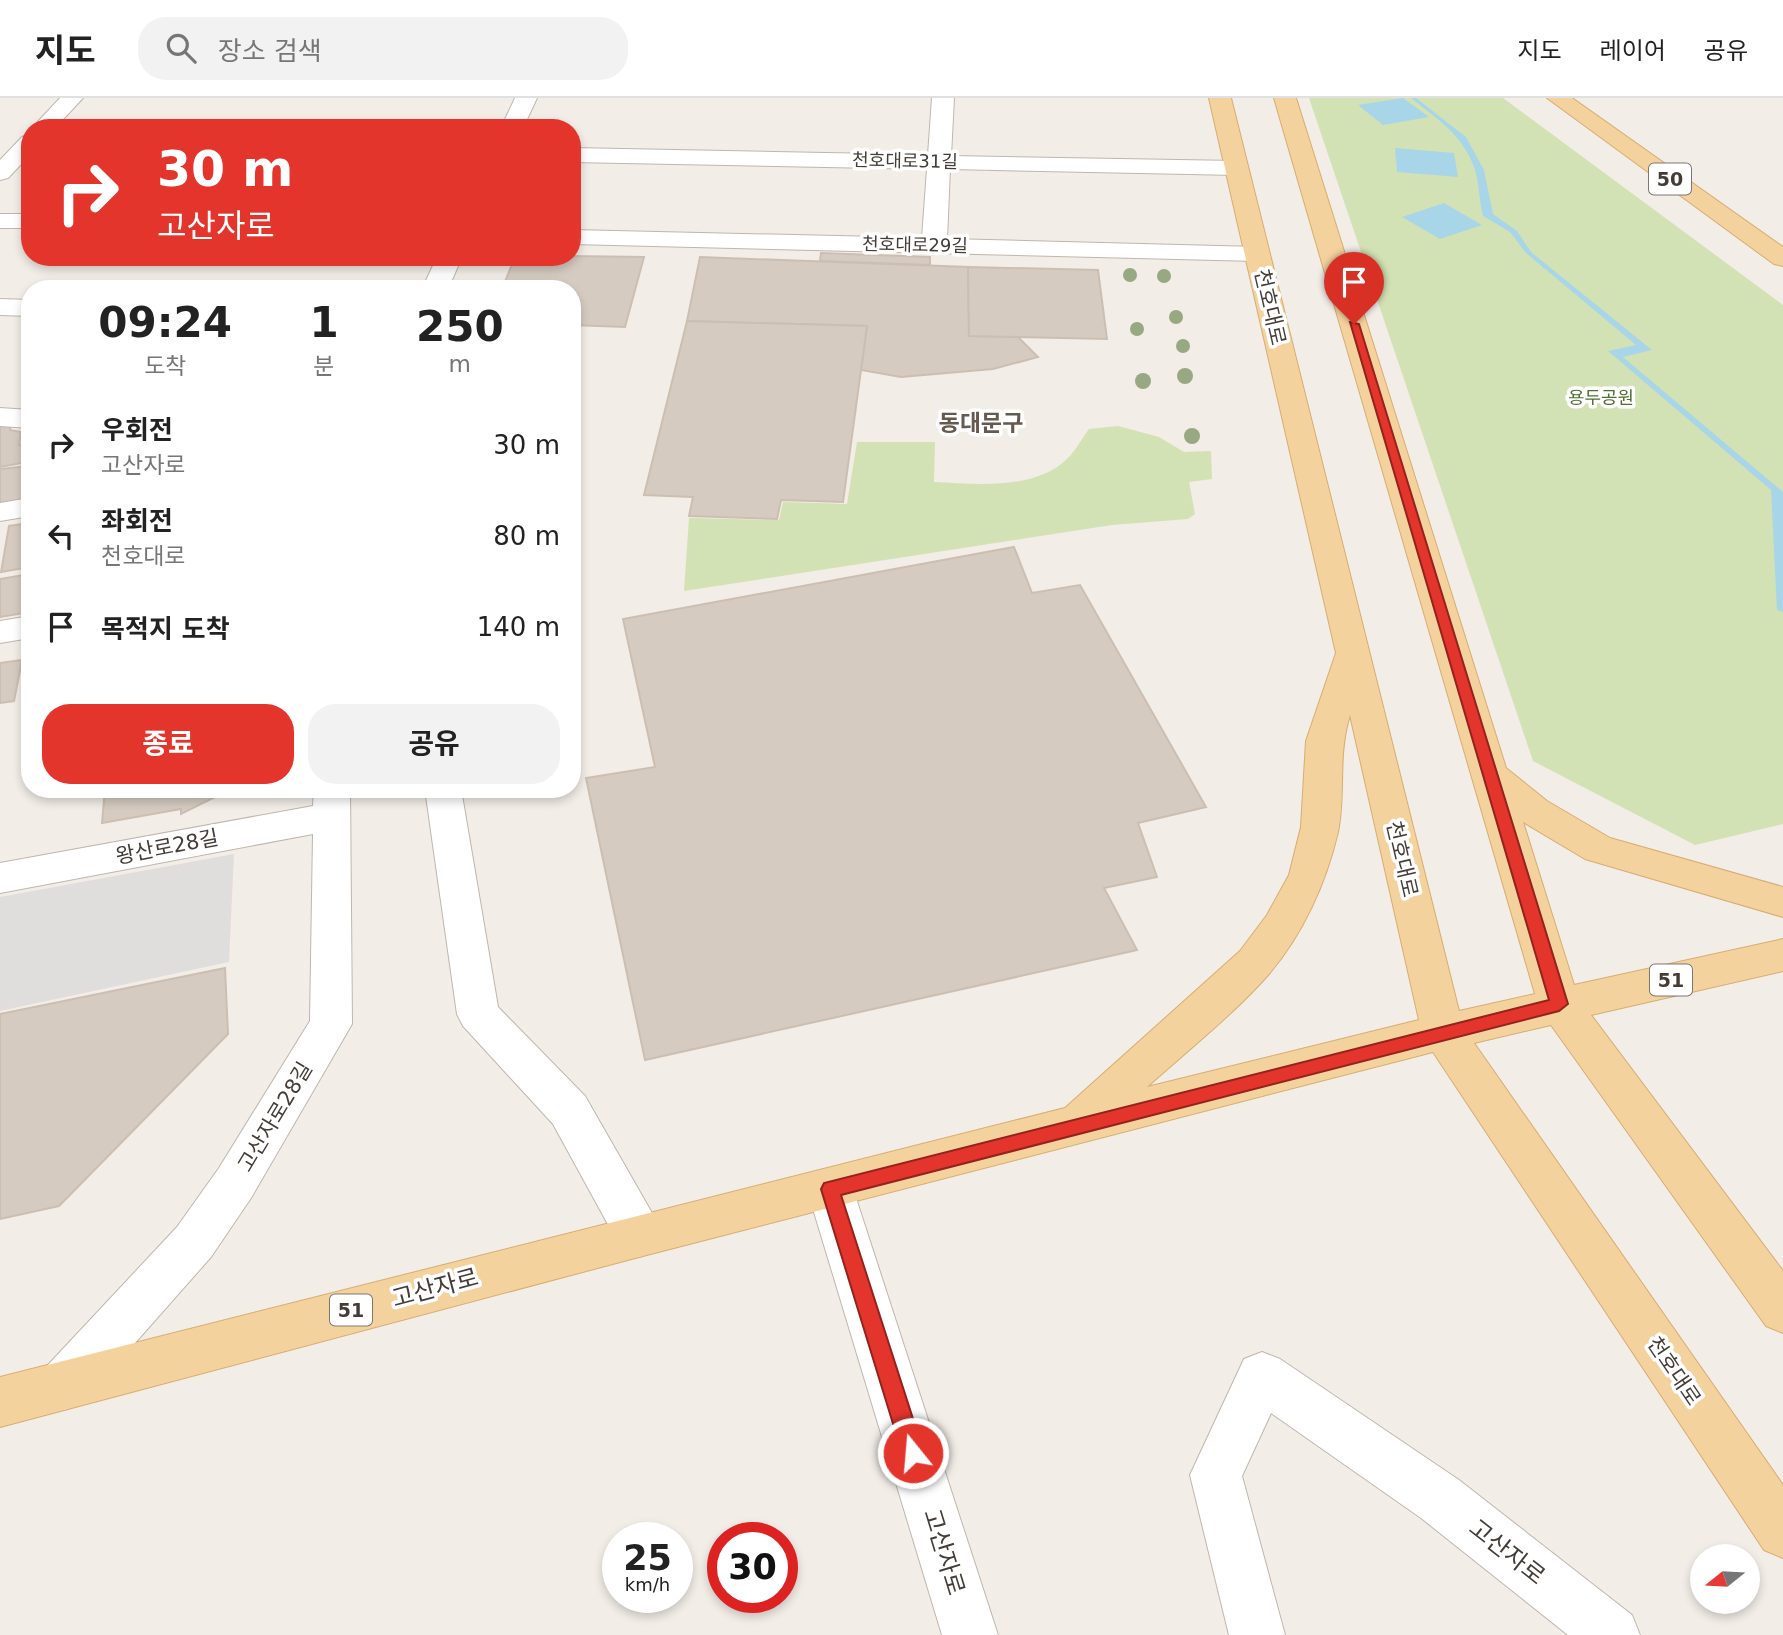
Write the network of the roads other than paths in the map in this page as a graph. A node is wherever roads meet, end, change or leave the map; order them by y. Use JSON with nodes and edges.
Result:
{"nodes":[{"id":1,"x":72,"y":98,"type":"edge"},
{"id":2,"x":526,"y":98,"type":"edge"},
{"id":3,"x":943,"y":98,"type":"edge"},
{"id":4,"x":1219,"y":98,"type":"edge"},
{"id":5,"x":1285,"y":98,"type":"edge"},
{"id":6,"x":1558,"y":98,"type":"edge"},
{"id":7,"x":52,"y":119,"type":"edge"},
{"id":8,"x":516,"y":119,"type":"edge"},
{"id":9,"x":0,"y":142,"type":"edge"},
{"id":10,"x":21,"y":143,"type":"edge"},
{"id":11,"x":21,"y":151,"type":"edge"},
{"id":12,"x":581,"y":155,"type":"edge"},
{"id":13,"x":939,"y":162,"type":"junction"},
{"id":14,"x":1237,"y":168,"type":"junction"},
{"id":15,"x":0,"y":173,"type":"edge"},
{"id":16,"x":0,"y":220,"type":"edge"},
{"id":17,"x":21,"y":221,"type":"edge"},
{"id":18,"x":581,"y":237,"type":"edge"},
{"id":19,"x":934,"y":246,"type":"junction"},
{"id":20,"x":1258,"y":254,"type":"junction"},
{"id":21,"x":1783,"y":259,"type":"edge"},
{"id":22,"x":0,"y":307,"type":"edge"},
{"id":23,"x":21,"y":308,"type":"edge"},
{"id":24,"x":0,"y":417,"type":"edge"},
{"id":25,"x":21,"y":418,"type":"edge"},
{"id":26,"x":21,"y":508,"type":"edge"},
{"id":27,"x":0,"y":512,"type":"edge"},
{"id":28,"x":21,"y":628,"type":"edge"},
{"id":29,"x":0,"y":632,"type":"edge"},
{"id":30,"x":1352,"y":652,"type":"junction"},
{"id":31,"x":1491,"y":776,"type":"junction"},
{"id":32,"x":444,"y":798,"type":"edge"},
{"id":33,"x":333,"y":803,"type":"edge"},
{"id":34,"x":0,"y":878,"type":"edge"},
{"id":35,"x":1783,"y":902,"type":"edge"},
{"id":36,"x":1783,"y":955,"type":"edge"},
{"id":37,"x":1559,"y":1004,"type":"junction"},
{"id":38,"x":1443,"y":1032,"type":"junction"},
{"id":39,"x":1076,"y":1126,"type":"junction"},
{"id":40,"x":830,"y":1189,"type":"junction"},
{"id":41,"x":639,"y":1235,"type":"junction"},
{"id":42,"x":1783,"y":1310,"type":"edge"},
{"id":43,"x":64,"y":1385,"type":"junction"},
{"id":44,"x":0,"y":1402,"type":"edge"},
{"id":45,"x":1783,"y":1531,"type":"edge"},
{"id":46,"x":970,"y":1635,"type":"edge"},
{"id":47,"x":1257,"y":1635,"type":"edge"},
{"id":48,"x":1612,"y":1635,"type":"edge"}],
"edges":[{"from":1,"to":7,"type":"street"},
{"from":2,"to":8,"type":"street"},
{"from":3,"to":13,"type":"street"},
{"from":4,"to":14,"type":"main road","name":"천호대로"},
{"from":5,"to":31,"type":"main road"},
{"from":6,"to":21,"type":"main road","number":"50"},
{"from":9,"to":10,"type":"street"},
{"from":11,"to":15,"type":"street"},
{"from":12,"to":13,"type":"street","name":"천호대로31길"},
{"from":13,"to":14,"type":"street","name":"천호대로31길"},
{"from":13,"to":19,"type":"street"},
{"from":14,"to":20,"type":"main road","name":"천호대로"},
{"from":16,"to":17,"type":"street"},
{"from":18,"to":19,"type":"street","name":"천호대로29길"},
{"from":19,"to":20,"type":"street","name":"천호대로29길"},
{"from":20,"to":30,"type":"main road","name":"천호대로"},
{"from":22,"to":23,"type":"street"},
{"from":24,"to":25,"type":"street"},
{"from":26,"to":27,"type":"street"},
{"from":28,"to":29,"type":"street"},
{"from":30,"to":38,"type":"main road","name":"천호대로"},
{"from":30,"to":39,"type":"main road"},
{"from":31,"to":35,"type":"main road"},
{"from":31,"to":37,"type":"main road"},
{"from":32,"to":41,"type":"street"},
{"from":33,"to":34,"type":"street","name":"왕산로28길"},
{"from":33,"to":43,"type":"street","name":"고산자로28길"},
{"from":36,"to":37,"type":"main road","name":"고산자로","number":"51"},
{"from":37,"to":38,"type":"main road","name":"고산자로","number":"51"},
{"from":37,"to":42,"type":"main road"},
{"from":38,"to":39,"type":"main road","name":"고산자로","number":"51"},
{"from":38,"to":45,"type":"main road","name":"천호대로"},
{"from":39,"to":40,"type":"main road","name":"고산자로","number":"51"},
{"from":40,"to":41,"type":"main road","name":"고산자로","number":"51"},
{"from":40,"to":46,"type":"street","name":"고산자로"},
{"from":41,"to":43,"type":"main road","name":"고산자로","number":"51"},
{"from":43,"to":44,"type":"main road","name":"고산자로","number":"51"},
{"from":47,"to":48,"type":"street","name":"고산자로"}]}
